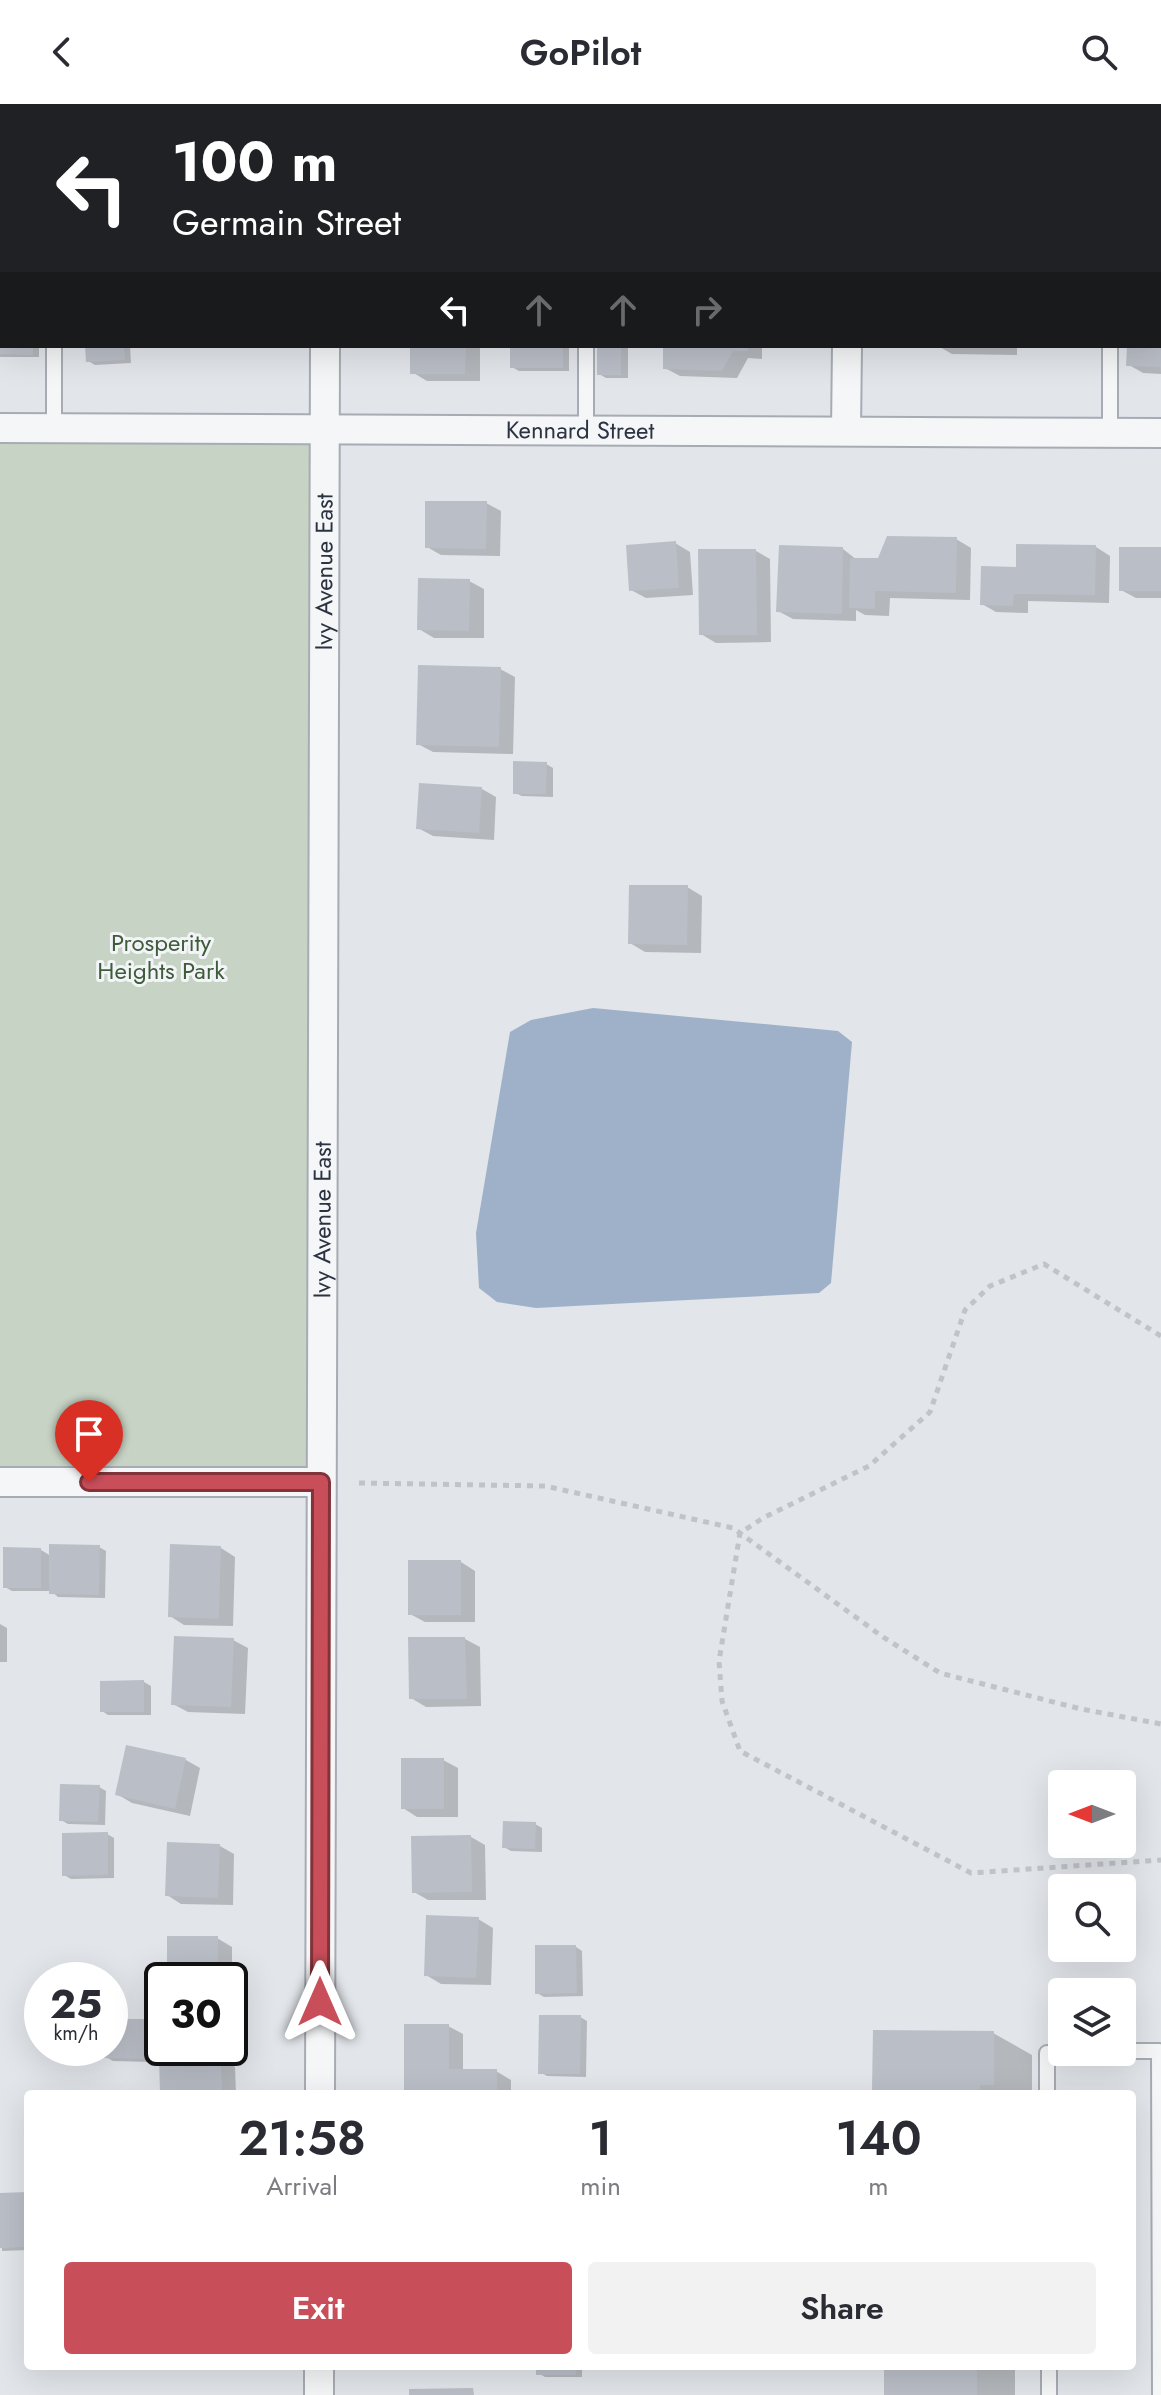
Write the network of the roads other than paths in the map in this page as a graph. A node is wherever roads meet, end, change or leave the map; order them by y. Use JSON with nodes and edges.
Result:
{"nodes":[{"id":1,"x":54,"y":348,"type":"edge"},
{"id":2,"x":325,"y":348,"type":"edge"},
{"id":3,"x":586,"y":348,"type":"edge"},
{"id":4,"x":847,"y":348,"type":"edge"},
{"id":5,"x":1110,"y":348,"type":"edge"},
{"id":6,"x":0,"y":428,"type":"edge"},
{"id":7,"x":54,"y":429,"type":"junction"},
{"id":8,"x":324,"y":429,"type":"junction"},
{"id":9,"x":586,"y":430,"type":"junction"},
{"id":10,"x":846,"y":431,"type":"junction"},
{"id":11,"x":1110,"y":432,"type":"junction"},
{"id":12,"x":1161,"y":433,"type":"edge"},
{"id":13,"x":0,"y":1482,"type":"edge"},
{"id":14,"x":321,"y":1482,"type":"junction"},
{"id":15,"x":1136,"y":2051,"type":"edge"},
{"id":16,"x":1048,"y":2053,"type":"edge"},
{"id":17,"x":320,"y":2090,"type":"edge"},
{"id":18,"x":1047,"y":2090,"type":"edge"},
{"id":19,"x":319,"y":2370,"type":"edge"},
{"id":20,"x":1049,"y":2370,"type":"edge"},
{"id":21,"x":319,"y":2395,"type":"edge"},
{"id":22,"x":1049,"y":2395,"type":"edge"},
{"id":23,"x":1160,"y":2395,"type":"edge"}],
"edges":[{"from":1,"to":7,"type":"lane"},
{"from":2,"to":8,"type":"street","name":"Ivy Avenue East"},
{"from":3,"to":9,"type":"lane"},
{"from":4,"to":10,"type":"street"},
{"from":5,"to":11,"type":"lane"},
{"from":6,"to":7,"type":"street","name":"Kennard Street"},
{"from":7,"to":8,"type":"street","name":"Kennard Street"},
{"from":8,"to":9,"type":"street","name":"Kennard Street"},
{"from":8,"to":14,"type":"street","name":"Ivy Avenue East"},
{"from":9,"to":10,"type":"street","name":"Kennard Street"},
{"from":10,"to":11,"type":"street","name":"Kennard Street"},
{"from":11,"to":12,"type":"street","name":"Kennard Street"},
{"from":13,"to":14,"type":"street"},
{"from":14,"to":17,"type":"street","name":"Ivy Avenue East"},
{"from":15,"to":23,"type":"lane"},
{"from":16,"to":18,"type":"lane"},
{"from":19,"to":21,"type":"street"},
{"from":20,"to":22,"type":"lane"}]}
